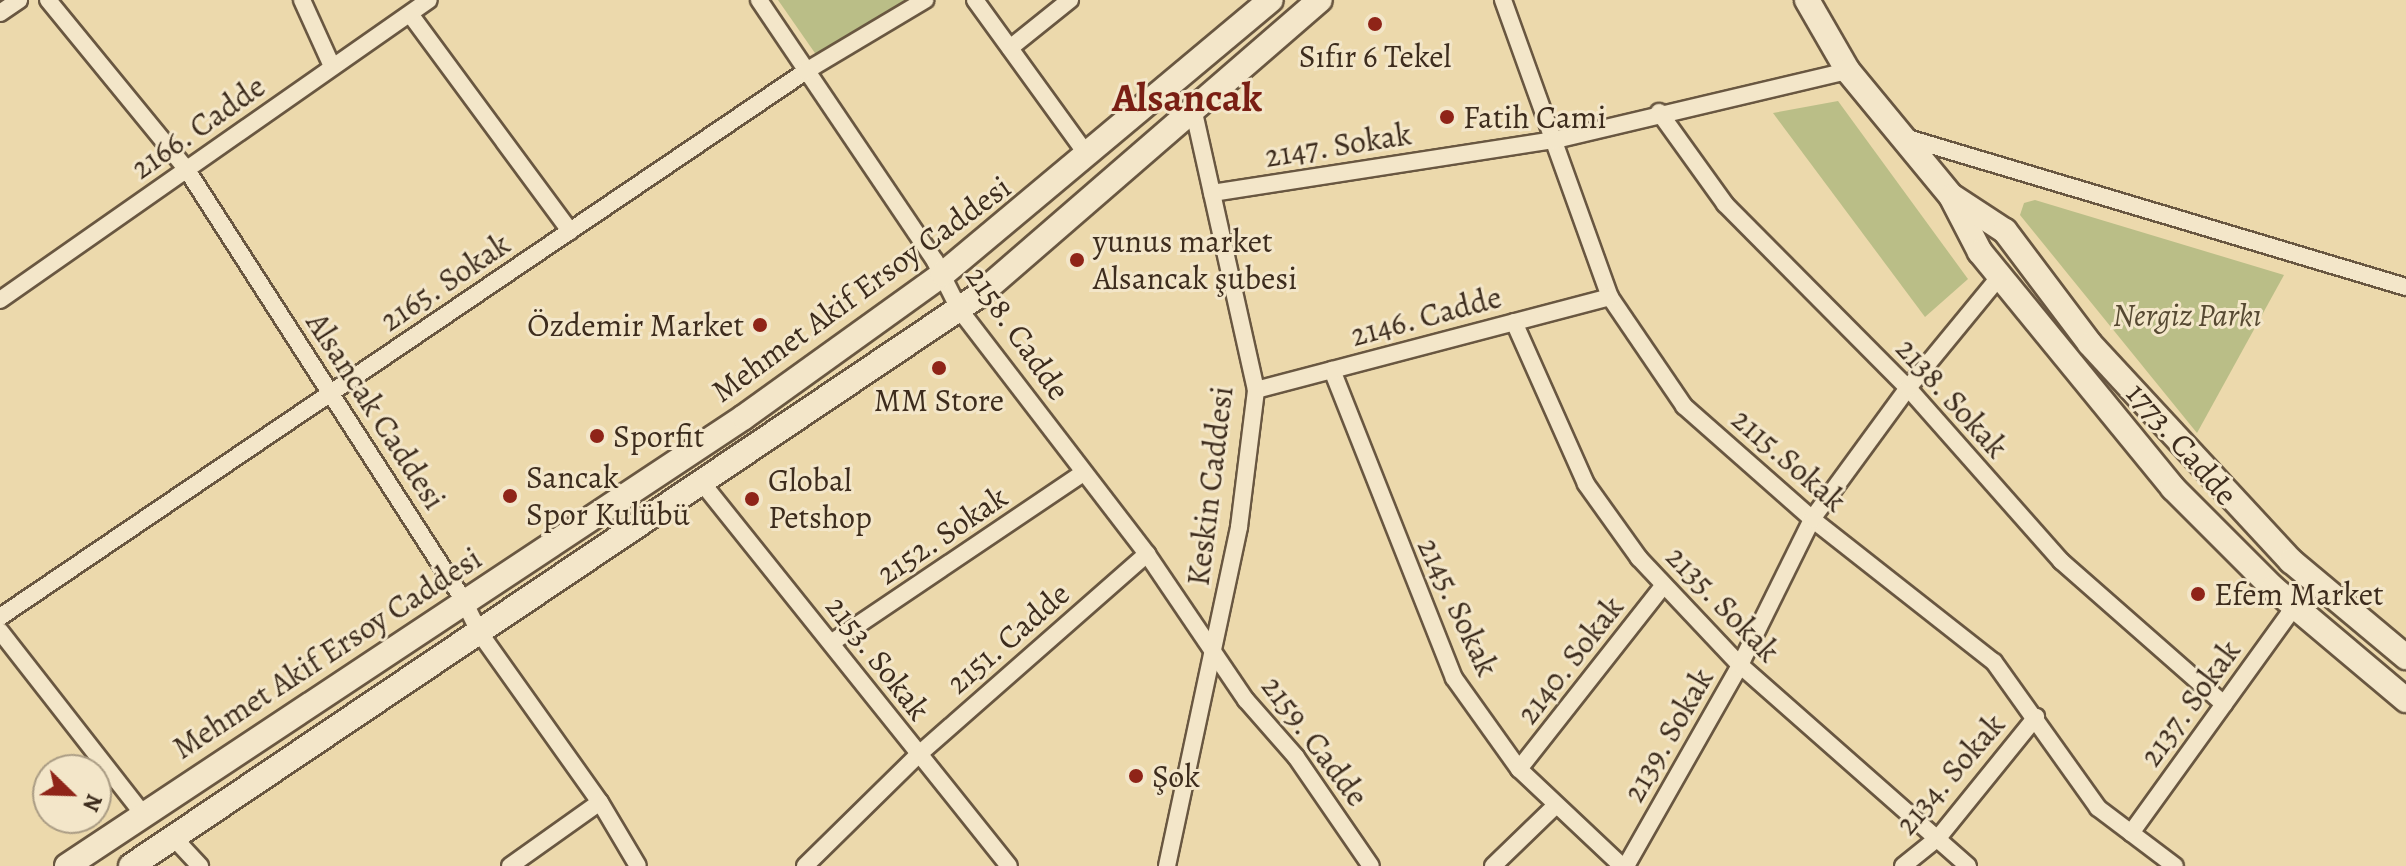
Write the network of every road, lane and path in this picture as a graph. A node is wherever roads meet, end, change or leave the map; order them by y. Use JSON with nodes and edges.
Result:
{"nodes":[{"id":1,"x":19,"y":0,"type":"edge"},
{"id":2,"x":48,"y":0,"type":"edge"},
{"id":3,"x":302,"y":0,"type":"edge"},
{"id":4,"x":429,"y":0,"type":"edge"},
{"id":5,"x":759,"y":0,"type":"edge"},
{"id":6,"x":925,"y":0,"type":"edge"},
{"id":7,"x":975,"y":0,"type":"edge"},
{"id":8,"x":1070,"y":0,"type":"edge"},
{"id":9,"x":1271,"y":0,"type":"edge"},
{"id":10,"x":1320,"y":0,"type":"edge"},
{"id":11,"x":1503,"y":0,"type":"edge"},
{"id":12,"x":1807,"y":0,"type":"edge"},
{"id":13,"x":0,"y":13,"type":"edge"},
{"id":14,"x":410,"y":14,"type":"junction"},
{"id":15,"x":1010,"y":48,"type":"junction"},
{"id":16,"x":332,"y":66,"type":"junction"},
{"id":17,"x":806,"y":71,"type":"junction"},
{"id":18,"x":1848,"y":71,"type":"junction"},
{"id":19,"x":1659,"y":112,"type":"junction"},
{"id":20,"x":1194,"y":113,"type":"junction"},
{"id":21,"x":1904,"y":137,"type":"junction"},
{"id":22,"x":1555,"y":140,"type":"junction"},
{"id":23,"x":1088,"y":156,"type":"junction"},
{"id":24,"x":187,"y":170,"type":"junction"},
{"id":25,"x":1212,"y":193,"type":"junction"},
{"id":26,"x":1951,"y":196,"type":"junction"},
{"id":27,"x":570,"y":231,"type":"junction"},
{"id":28,"x":943,"y":274,"type":"junction"},
{"id":29,"x":2000,"y":276,"type":"junction"},
{"id":30,"x":2406,"y":287,"type":"edge"},
{"id":31,"x":1610,"y":297,"type":"junction"},
{"id":32,"x":0,"y":300,"type":"edge"},
{"id":33,"x":959,"y":309,"type":"junction"},
{"id":34,"x":1514,"y":322,"type":"junction"},
{"id":35,"x":1332,"y":370,"type":"junction"},
{"id":36,"x":1908,"y":388,"type":"junction"},
{"id":37,"x":1256,"y":390,"type":"junction"},
{"id":38,"x":331,"y":393,"type":"junction"},
{"id":39,"x":1083,"y":473,"type":"junction"},
{"id":40,"x":703,"y":484,"type":"junction"},
{"id":41,"x":1812,"y":519,"type":"junction"},
{"id":42,"x":1147,"y":554,"type":"junction"},
{"id":43,"x":1664,"y":585,"type":"junction"},
{"id":44,"x":464,"y":601,"type":"junction"},
{"id":45,"x":2294,"y":607,"type":"junction"},
{"id":46,"x":0,"y":617,"type":"edge"},
{"id":47,"x":0,"y":631,"type":"edge"},
{"id":48,"x":479,"y":632,"type":"junction"},
{"id":49,"x":831,"y":643,"type":"junction"},
{"id":50,"x":1215,"y":649,"type":"junction"},
{"id":51,"x":2406,"y":657,"type":"edge"},
{"id":52,"x":1740,"y":665,"type":"junction"},
{"id":53,"x":2406,"y":700,"type":"edge"},
{"id":54,"x":2224,"y":704,"type":"junction"},
{"id":55,"x":2036,"y":717,"type":"junction"},
{"id":56,"x":918,"y":755,"type":"junction"},
{"id":57,"x":1519,"y":769,"type":"junction"},
{"id":58,"x":600,"y":802,"type":"junction"},
{"id":59,"x":1555,"y":806,"type":"junction"},
{"id":60,"x":142,"y":813,"type":"junction"},
{"id":61,"x":2131,"y":833,"type":"junction"},
{"id":62,"x":173,"y":837,"type":"junction"},
{"id":63,"x":1938,"y":838,"type":"junction"},
{"id":64,"x":67,"y":866,"type":"edge"},
{"id":65,"x":131,"y":866,"type":"edge"},
{"id":66,"x":200,"y":866,"type":"edge"},
{"id":67,"x":510,"y":866,"type":"edge"},
{"id":68,"x":638,"y":866,"type":"edge"},
{"id":69,"x":805,"y":866,"type":"edge"},
{"id":70,"x":1009,"y":866,"type":"edge"},
{"id":71,"x":1167,"y":866,"type":"edge"},
{"id":72,"x":1371,"y":866,"type":"edge"},
{"id":73,"x":1493,"y":866,"type":"edge"},
{"id":74,"x":1624,"y":866,"type":"edge"},
{"id":75,"x":1903,"y":866,"type":"edge"},
{"id":76,"x":1968,"y":866,"type":"edge"},
{"id":77,"x":2175,"y":866,"type":"edge"}],
"edges":[{"from":1,"to":13,"type":"street"},
{"from":2,"to":24,"type":"street","name":"Alsancak Caddesi"},
{"from":3,"to":16,"type":"street"},
{"from":4,"to":14,"type":"street","name":"2166. Cadde"},
{"from":5,"to":17,"type":"street","name":"2158. Cadde"},
{"from":6,"to":17,"type":"street","name":"2165. Sokak"},
{"from":7,"to":15,"type":"street"},
{"from":8,"to":15,"type":"street"},
{"from":9,"to":23,"type":"street","name":"Mehmet Akif Ersoy Caddesi"},
{"from":10,"to":20,"type":"street","name":"Mehmet Akif Ersoy Caddesi"},
{"from":11,"to":22,"type":"street","name":"2115.Sokak"},
{"from":12,"to":18,"type":"street","name":"1773. Cadde"},
{"from":14,"to":16,"type":"street","name":"2166. Cadde"},
{"from":14,"to":27,"type":"street"},
{"from":15,"to":23,"type":"street"},
{"from":16,"to":24,"type":"street","name":"2166. Cadde"},
{"from":17,"to":27,"type":"street","name":"2165. Sokak"},
{"from":17,"to":28,"type":"street","name":"2158. Cadde"},
{"from":18,"to":19,"type":"street","name":"2147. Sokak"},
{"from":18,"to":21,"type":"street","name":"1773. Cadde"},
{"from":19,"to":22,"type":"street","name":"2147. Sokak"},
{"from":19,"to":36,"type":"street","name":"2138. Sokak"},
{"from":20,"to":25,"type":"street","name":"Keskin Caddesi"},
{"from":20,"to":33,"type":"street","name":"Mehmet Akif Ersoy Caddesi"},
{"from":21,"to":26,"type":"street","name":"1773. Cadde"},
{"from":21,"to":30,"type":"street"},
{"from":22,"to":25,"type":"street","name":"2147. Sokak"},
{"from":22,"to":31,"type":"street","name":"2115.Sokak"},
{"from":23,"to":28,"type":"street","name":"Mehmet Akif Ersoy Caddesi"},
{"from":24,"to":32,"type":"street","name":"2166. Cadde"},
{"from":24,"to":38,"type":"street","name":"Alsancak Caddesi"},
{"from":25,"to":37,"type":"street","name":"Keskin Caddesi"},
{"from":26,"to":29,"type":"street","name":"1773. Cadde"},
{"from":26,"to":51,"type":"street","name":"1773. Cadde"},
{"from":27,"to":38,"type":"street","name":"2165. Sokak"},
{"from":28,"to":33,"type":"street","name":"2158. Cadde"},
{"from":28,"to":44,"type":"street","name":"Mehmet Akif Ersoy Caddesi"},
{"from":29,"to":36,"type":"street","name":"2139. Sokak"},
{"from":29,"to":45,"type":"street","name":"1773. Cadde"},
{"from":31,"to":34,"type":"street","name":"2146. Cadde"},
{"from":31,"to":41,"type":"street","name":"2115.Sokak"},
{"from":33,"to":39,"type":"street","name":"2158. Cadde"},
{"from":33,"to":40,"type":"street","name":"Mehmet Akif Ersoy Caddesi"},
{"from":34,"to":35,"type":"street","name":"2146. Cadde"},
{"from":34,"to":43,"type":"street","name":"2135. Sokak"},
{"from":35,"to":37,"type":"street","name":"2146. Cadde"},
{"from":35,"to":57,"type":"street","name":"2145. Sokak"},
{"from":36,"to":41,"type":"street","name":"2139. Sokak"},
{"from":36,"to":54,"type":"street","name":"2138. Sokak"},
{"from":37,"to":50,"type":"street","name":"Keskin Caddesi"},
{"from":38,"to":44,"type":"street","name":"Alsancak Caddesi"},
{"from":38,"to":46,"type":"street","name":"2165. Sokak"},
{"from":39,"to":42,"type":"street","name":"2158. Cadde"},
{"from":39,"to":49,"type":"street","name":"2152. Sokak"},
{"from":40,"to":48,"type":"street","name":"Mehmet Akif Ersoy Caddesi"},
{"from":40,"to":49,"type":"street","name":"2153. Sokak"},
{"from":41,"to":52,"type":"street","name":"2139. Sokak"},
{"from":41,"to":55,"type":"street","name":"2115.Sokak"},
{"from":42,"to":50,"type":"street","name":"2158. Cadde"},
{"from":42,"to":56,"type":"street","name":"2151. Cadde"},
{"from":43,"to":52,"type":"street","name":"2135. Sokak"},
{"from":43,"to":57,"type":"street","name":"2140. Sokak"},
{"from":44,"to":48,"type":"street","name":"Alsancak Caddesi"},
{"from":44,"to":60,"type":"street","name":"Mehmet Akif Ersoy Caddesi"},
{"from":45,"to":53,"type":"street","name":"1773. Cadde"},
{"from":45,"to":54,"type":"street","name":"2137. Sokak"},
{"from":47,"to":60,"type":"street"},
{"from":48,"to":58,"type":"street","name":"Alsancak Caddesi"},
{"from":48,"to":62,"type":"street","name":"Mehmet Akif Ersoy Caddesi"},
{"from":49,"to":56,"type":"street","name":"2153. Sokak"},
{"from":50,"to":71,"type":"street","name":"Keskin Caddesi"},
{"from":50,"to":72,"type":"street","name":"2159. Cadde"},
{"from":52,"to":63,"type":"street","name":"2135. Sokak"},
{"from":52,"to":74,"type":"street","name":"2139. Sokak"},
{"from":54,"to":61,"type":"street","name":"2137. Sokak"},
{"from":55,"to":61,"type":"street","name":"2115.Sokak"},
{"from":55,"to":63,"type":"street","name":"2134. Sokak"},
{"from":56,"to":69,"type":"street","name":"2151. Cadde"},
{"from":56,"to":70,"type":"street","name":"2153. Sokak"},
{"from":57,"to":59,"type":"street","name":"2145. Sokak"},
{"from":58,"to":67,"type":"street"},
{"from":58,"to":68,"type":"street","name":"Alsancak Caddesi"},
{"from":59,"to":73,"type":"street"},
{"from":59,"to":74,"type":"street","name":"2145. Sokak"},
{"from":60,"to":64,"type":"street","name":"Mehmet Akif Ersoy Caddesi"},
{"from":61,"to":77,"type":"street","name":"2115.Sokak"},
{"from":62,"to":65,"type":"street","name":"Mehmet Akif Ersoy Caddesi"},
{"from":62,"to":66,"type":"street"},
{"from":63,"to":75,"type":"street","name":"2134. Sokak"},
{"from":63,"to":76,"type":"street","name":"2135. Sokak"}]}
